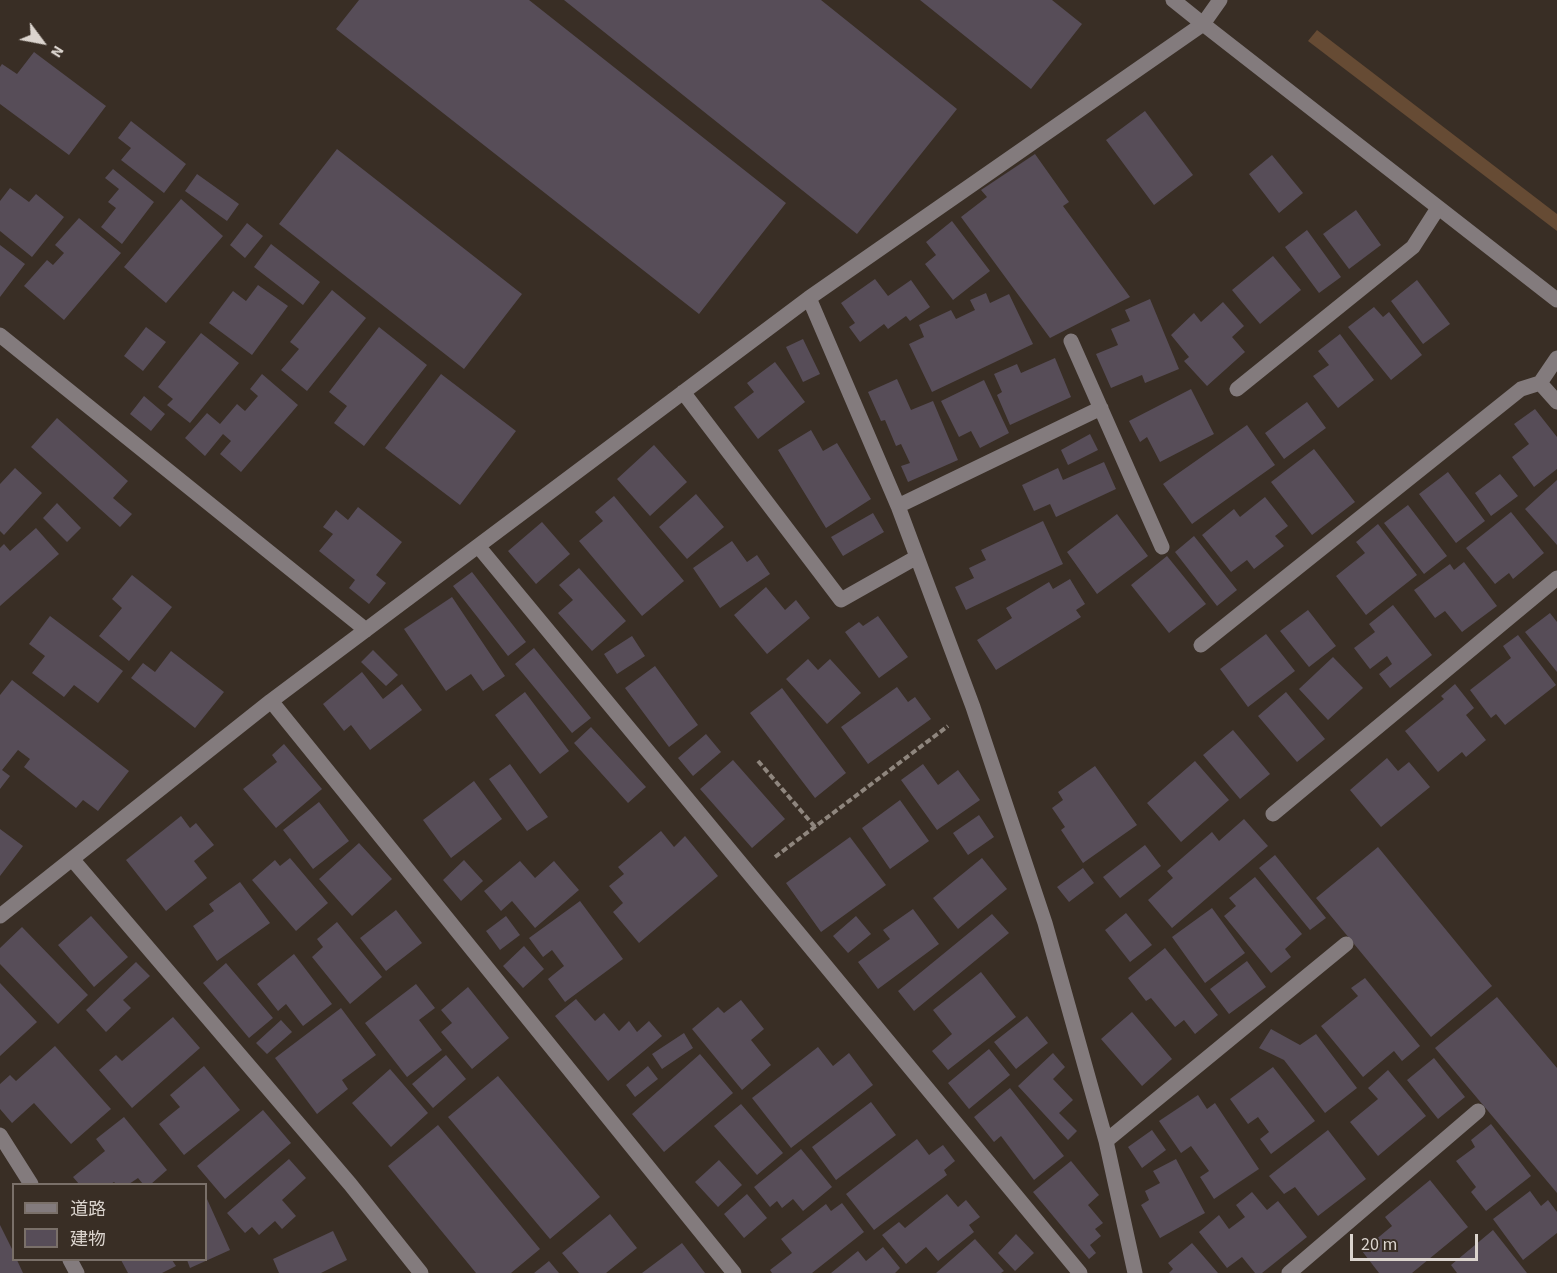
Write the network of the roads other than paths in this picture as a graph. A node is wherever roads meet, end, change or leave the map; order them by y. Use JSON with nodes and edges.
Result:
{"nodes":[{"id":1,"x":1173,"y":0,"type":"edge"},
{"id":2,"x":1220,"y":0,"type":"edge"},
{"id":3,"x":1203,"y":24,"type":"junction"},
{"id":4,"x":1438,"y":208,"type":"junction"},
{"id":5,"x":809,"y":298,"type":"junction"},
{"id":6,"x":1557,"y":300,"type":"edge"},
{"id":7,"x":0,"y":334,"type":"edge"},
{"id":8,"x":1071,"y":341,"type":"dead end"},
{"id":9,"x":1557,"y":358,"type":"edge"},
{"id":10,"x":1540,"y":383,"type":"junction"},
{"id":11,"x":1237,"y":389,"type":"dead end"},
{"id":12,"x":683,"y":392,"type":"junction"},
{"id":13,"x":1557,"y":402,"type":"edge"},
{"id":14,"x":1101,"y":408,"type":"junction"},
{"id":15,"x":898,"y":506,"type":"junction"},
{"id":16,"x":478,"y":546,"type":"junction"},
{"id":17,"x":1162,"y":547,"type":"dead end"},
{"id":18,"x":917,"y":557,"type":"junction"},
{"id":19,"x":1557,"y":578,"type":"edge"},
{"id":20,"x":366,"y":630,"type":"junction"},
{"id":21,"x":1201,"y":645,"type":"dead end"},
{"id":22,"x":271,"y":701,"type":"junction"},
{"id":23,"x":1273,"y":814,"type":"dead end"},
{"id":24,"x":72,"y":859,"type":"junction"},
{"id":25,"x":0,"y":916,"type":"edge"},
{"id":26,"x":1346,"y":944,"type":"dead end"},
{"id":27,"x":1478,"y":1111,"type":"dead end"},
{"id":28,"x":0,"y":1135,"type":"edge"},
{"id":29,"x":1106,"y":1141,"type":"junction"},
{"id":30,"x":30,"y":1183,"type":"edge"},
{"id":31,"x":420,"y":1273,"type":"edge"},
{"id":32,"x":734,"y":1273,"type":"edge"},
{"id":33,"x":1080,"y":1273,"type":"edge"},
{"id":34,"x":1135,"y":1273,"type":"edge"},
{"id":35,"x":1289,"y":1273,"type":"edge"}],
"edges":[{"from":1,"to":3,"type":"street"},
{"from":2,"to":3,"type":"street"},
{"from":3,"to":4,"type":"street"},
{"from":3,"to":5,"type":"street"},
{"from":4,"to":6,"type":"street"},
{"from":4,"to":11,"type":"street"},
{"from":5,"to":12,"type":"street"},
{"from":5,"to":15,"type":"street"},
{"from":7,"to":20,"type":"street"},
{"from":8,"to":14,"type":"street"},
{"from":9,"to":10,"type":"street"},
{"from":10,"to":13,"type":"street"},
{"from":10,"to":21,"type":"street"},
{"from":12,"to":16,"type":"street"},
{"from":12,"to":18,"type":"street"},
{"from":14,"to":15,"type":"street"},
{"from":14,"to":17,"type":"street"},
{"from":15,"to":18,"type":"street"},
{"from":16,"to":20,"type":"street"},
{"from":16,"to":33,"type":"street"},
{"from":18,"to":29,"type":"street"},
{"from":19,"to":23,"type":"street"},
{"from":20,"to":22,"type":"street"},
{"from":22,"to":24,"type":"street"},
{"from":22,"to":32,"type":"street"},
{"from":24,"to":25,"type":"street"},
{"from":24,"to":31,"type":"street"},
{"from":26,"to":29,"type":"street"},
{"from":27,"to":35,"type":"street"},
{"from":28,"to":30,"type":"street"},
{"from":29,"to":34,"type":"street"}]}
